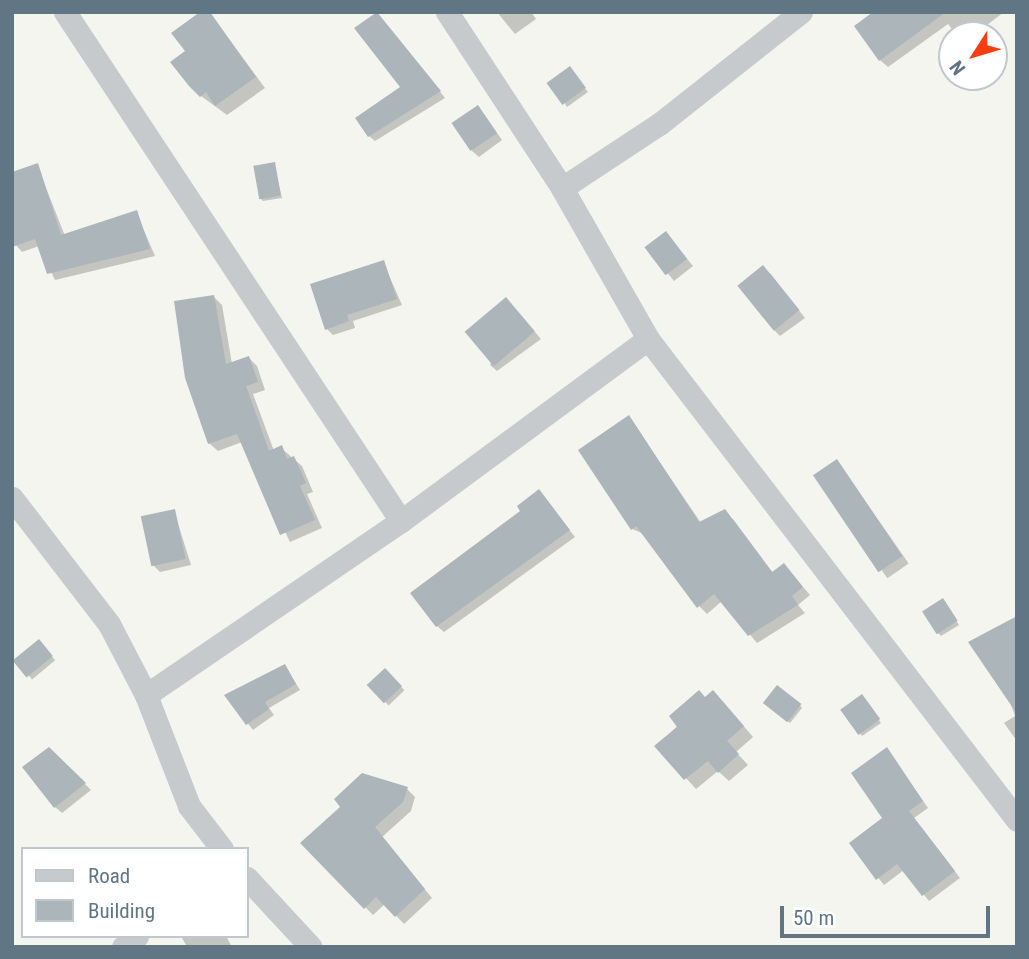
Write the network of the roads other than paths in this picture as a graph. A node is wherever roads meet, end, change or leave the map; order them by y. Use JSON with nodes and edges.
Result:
{"nodes":[{"id":1,"x":65,"y":12,"type":"edge"},
{"id":2,"x":447,"y":12,"type":"edge"},
{"id":3,"x":799,"y":13,"type":"edge"},
{"id":4,"x":562,"y":188,"type":"junction"},
{"id":5,"x":648,"y":339,"type":"junction"},
{"id":6,"x":12,"y":498,"type":"edge"},
{"id":7,"x":401,"y":521,"type":"junction"},
{"id":8,"x":146,"y":695,"type":"junction"},
{"id":9,"x":1017,"y":820,"type":"edge"},
{"id":10,"x":220,"y":847,"type":"edge"},
{"id":11,"x":248,"y":879,"type":"edge"},
{"id":12,"x":311,"y":947,"type":"edge"}],
"edges":[{"from":1,"to":7,"type":"street"},
{"from":2,"to":4,"type":"street"},
{"from":3,"to":4,"type":"street"},
{"from":4,"to":5,"type":"street"},
{"from":5,"to":7,"type":"street"},
{"from":5,"to":9,"type":"street"},
{"from":6,"to":8,"type":"street"},
{"from":7,"to":8,"type":"street"},
{"from":8,"to":10,"type":"street"},
{"from":11,"to":12,"type":"street"}]}
